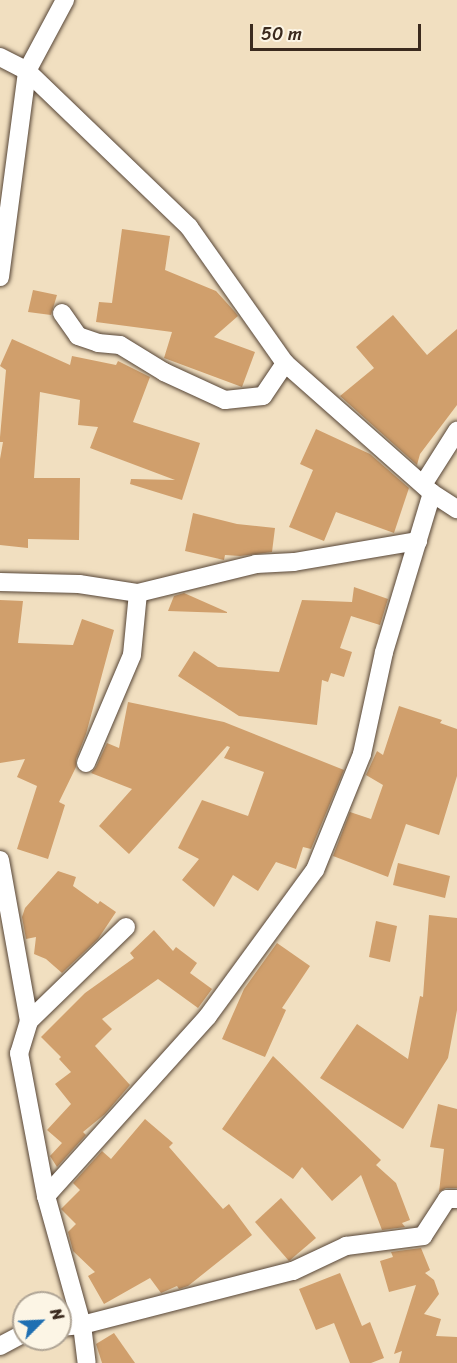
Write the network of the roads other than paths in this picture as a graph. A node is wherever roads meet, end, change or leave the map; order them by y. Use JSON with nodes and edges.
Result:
{"nodes":[{"id":1,"x":65,"y":0,"type":"edge"},
{"id":2,"x":0,"y":57,"type":"edge"},
{"id":3,"x":27,"y":71,"type":"junction"},
{"id":4,"x":0,"y":277,"type":"edge"},
{"id":5,"x":62,"y":313,"type":"dead end"},
{"id":6,"x":285,"y":363,"type":"junction"},
{"id":7,"x":457,"y":430,"type":"edge"},
{"id":8,"x":428,"y":488,"type":"junction"},
{"id":9,"x":457,"y":509,"type":"edge"},
{"id":10,"x":418,"y":541,"type":"junction"},
{"id":11,"x":0,"y":582,"type":"edge"},
{"id":12,"x":138,"y":593,"type":"junction"},
{"id":13,"x":86,"y":763,"type":"dead end"},
{"id":14,"x":0,"y":860,"type":"edge"},
{"id":15,"x":126,"y":927,"type":"dead end"},
{"id":16,"x":29,"y":1021,"type":"junction"},
{"id":17,"x":46,"y":1196,"type":"junction"},
{"id":18,"x":457,"y":1199,"type":"edge"},
{"id":19,"x":82,"y":1324,"type":"junction"},
{"id":20,"x":72,"y":1325,"type":"edge"},
{"id":21,"x":87,"y":1363,"type":"edge"}],
"edges":[{"from":1,"to":3,"type":"street"},
{"from":2,"to":3,"type":"street"},
{"from":3,"to":4,"type":"street"},
{"from":3,"to":6,"type":"street"},
{"from":5,"to":6,"type":"street"},
{"from":6,"to":8,"type":"street"},
{"from":7,"to":8,"type":"street"},
{"from":8,"to":9,"type":"street"},
{"from":8,"to":10,"type":"street"},
{"from":10,"to":12,"type":"street"},
{"from":10,"to":17,"type":"street"},
{"from":11,"to":12,"type":"street"},
{"from":12,"to":13,"type":"street"},
{"from":14,"to":16,"type":"street"},
{"from":15,"to":16,"type":"street"},
{"from":16,"to":17,"type":"street"},
{"from":17,"to":19,"type":"street"},
{"from":18,"to":19,"type":"street"},
{"from":19,"to":20,"type":"street"},
{"from":19,"to":21,"type":"street"}]}
